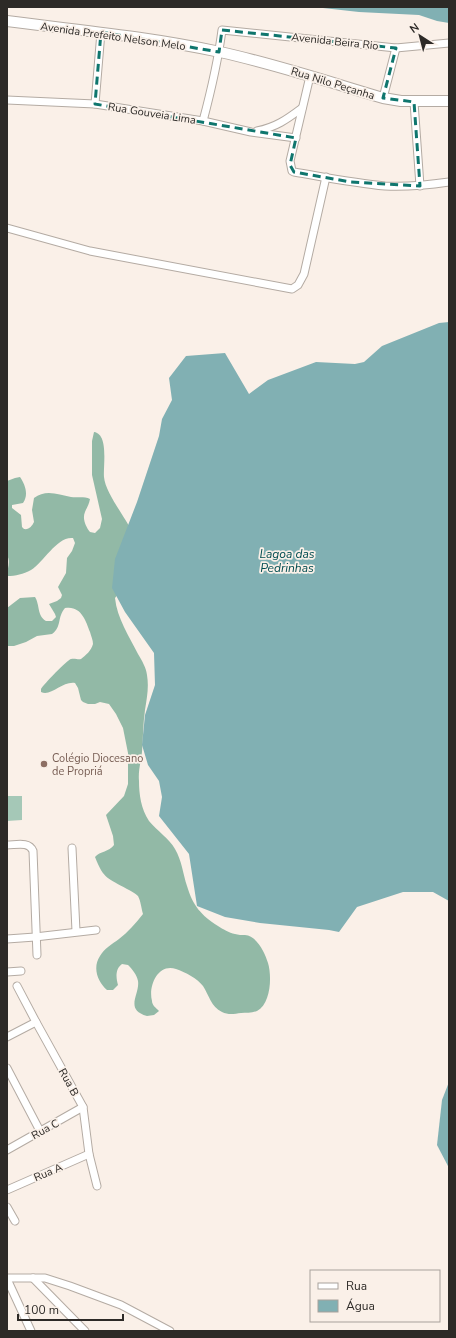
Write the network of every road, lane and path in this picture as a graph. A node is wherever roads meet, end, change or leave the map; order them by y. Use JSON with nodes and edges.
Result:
{"nodes":[{"id":1,"x":7,"y":21,"type":"edge"},
{"id":2,"x":101,"y":32,"type":"junction"},
{"id":3,"x":449,"y":43,"type":"edge"},
{"id":4,"x":396,"y":48,"type":"junction"},
{"id":5,"x":219,"y":52,"type":"junction"},
{"id":6,"x":310,"y":76,"type":"junction"},
{"id":7,"x":383,"y":98,"type":"junction"},
{"id":8,"x":7,"y":100,"type":"edge"},
{"id":9,"x":449,"y":101,"type":"edge"},
{"id":10,"x":414,"y":102,"type":"junction"},
{"id":11,"x":95,"y":104,"type":"junction"},
{"id":12,"x":302,"y":108,"type":"junction"},
{"id":13,"x":203,"y":122,"type":"junction"},
{"id":14,"x":251,"y":132,"type":"junction"},
{"id":15,"x":296,"y":138,"type":"junction"},
{"id":16,"x":326,"y":177,"type":"junction"},
{"id":17,"x":449,"y":182,"type":"edge"},
{"id":18,"x":420,"y":186,"type":"junction"},
{"id":19,"x":7,"y":228,"type":"edge"},
{"id":20,"x":7,"y":846,"type":"edge"},
{"id":21,"x":72,"y":848,"type":"dead end"},
{"id":22,"x":96,"y":930,"type":"dead end"},
{"id":23,"x":76,"y":931,"type":"junction"},
{"id":24,"x":35,"y":937,"type":"junction"},
{"id":25,"x":7,"y":939,"type":"edge"},
{"id":26,"x":37,"y":955,"type":"dead end"},
{"id":27,"x":21,"y":971,"type":"dead end"},
{"id":28,"x":7,"y":972,"type":"edge"},
{"id":29,"x":17,"y":986,"type":"dead end"},
{"id":30,"x":36,"y":1022,"type":"junction"},
{"id":31,"x":7,"y":1037,"type":"edge"},
{"id":32,"x":7,"y":1068,"type":"edge"},
{"id":33,"x":83,"y":1107,"type":"junction"},
{"id":34,"x":40,"y":1131,"type":"junction"},
{"id":35,"x":7,"y":1150,"type":"edge"},
{"id":36,"x":90,"y":1154,"type":"junction"},
{"id":37,"x":97,"y":1186,"type":"dead end"},
{"id":38,"x":7,"y":1190,"type":"edge"},
{"id":39,"x":7,"y":1207,"type":"edge"},
{"id":40,"x":15,"y":1221,"type":"dead end"},
{"id":41,"x":7,"y":1278,"type":"edge"},
{"id":42,"x":33,"y":1278,"type":"junction"},
{"id":43,"x":32,"y":1331,"type":"edge"},
{"id":44,"x":85,"y":1331,"type":"edge"},
{"id":45,"x":170,"y":1331,"type":"edge"}],
"edges":[{"from":1,"to":2,"type":"main road","name":"Avenida Prefeito Nelson Melo"},
{"from":2,"to":5,"type":"main road","name":"Avenida Prefeito Nelson Melo"},
{"from":2,"to":11,"type":"street"},
{"from":3,"to":4,"type":"street","name":"Avenida Beira Rio"},
{"from":4,"to":5,"type":"street","name":"Avenida Beira Rio"},
{"from":4,"to":7,"type":"street"},
{"from":5,"to":6,"type":"main road","name":"Rua Nilo Peçanha"},
{"from":5,"to":13,"type":"street"},
{"from":6,"to":7,"type":"main road","name":"Rua Nilo Peçanha"},
{"from":6,"to":12,"type":"street"},
{"from":7,"to":10,"type":"main road","name":"Rua Nilo Peçanha"},
{"from":8,"to":11,"type":"street","name":"Rua Gouveia Lima"},
{"from":9,"to":10,"type":"main road","name":"Rua Nilo Peçanha"},
{"from":10,"to":18,"type":"street"},
{"from":11,"to":13,"type":"street","name":"Rua Gouveia Lima"},
{"from":12,"to":14,"type":"street"},
{"from":12,"to":15,"type":"street"},
{"from":13,"to":14,"type":"street","name":"Rua Gouveia Lima"},
{"from":14,"to":15,"type":"street","name":"Rua Gouveia Lima"},
{"from":15,"to":16,"type":"street"},
{"from":16,"to":18,"type":"street"},
{"from":16,"to":19,"type":"street"},
{"from":17,"to":18,"type":"street"},
{"from":20,"to":24,"type":"street"},
{"from":21,"to":23,"type":"street"},
{"from":22,"to":23,"type":"street"},
{"from":23,"to":24,"type":"street"},
{"from":24,"to":25,"type":"street"},
{"from":24,"to":26,"type":"street"},
{"from":27,"to":28,"type":"street"},
{"from":29,"to":30,"type":"street","name":"Rua B"},
{"from":30,"to":31,"type":"street"},
{"from":30,"to":33,"type":"street","name":"Rua B"},
{"from":32,"to":34,"type":"street"},
{"from":33,"to":34,"type":"street","name":"Rua C"},
{"from":33,"to":36,"type":"street","name":"Rua B"},
{"from":34,"to":35,"type":"street","name":"Rua C"},
{"from":36,"to":37,"type":"street","name":"Rua B"},
{"from":36,"to":38,"type":"street","name":"Rua A"},
{"from":39,"to":40,"type":"street"},
{"from":41,"to":42,"type":"street"},
{"from":41,"to":43,"type":"street"},
{"from":42,"to":44,"type":"street"},
{"from":42,"to":45,"type":"street"}]}
